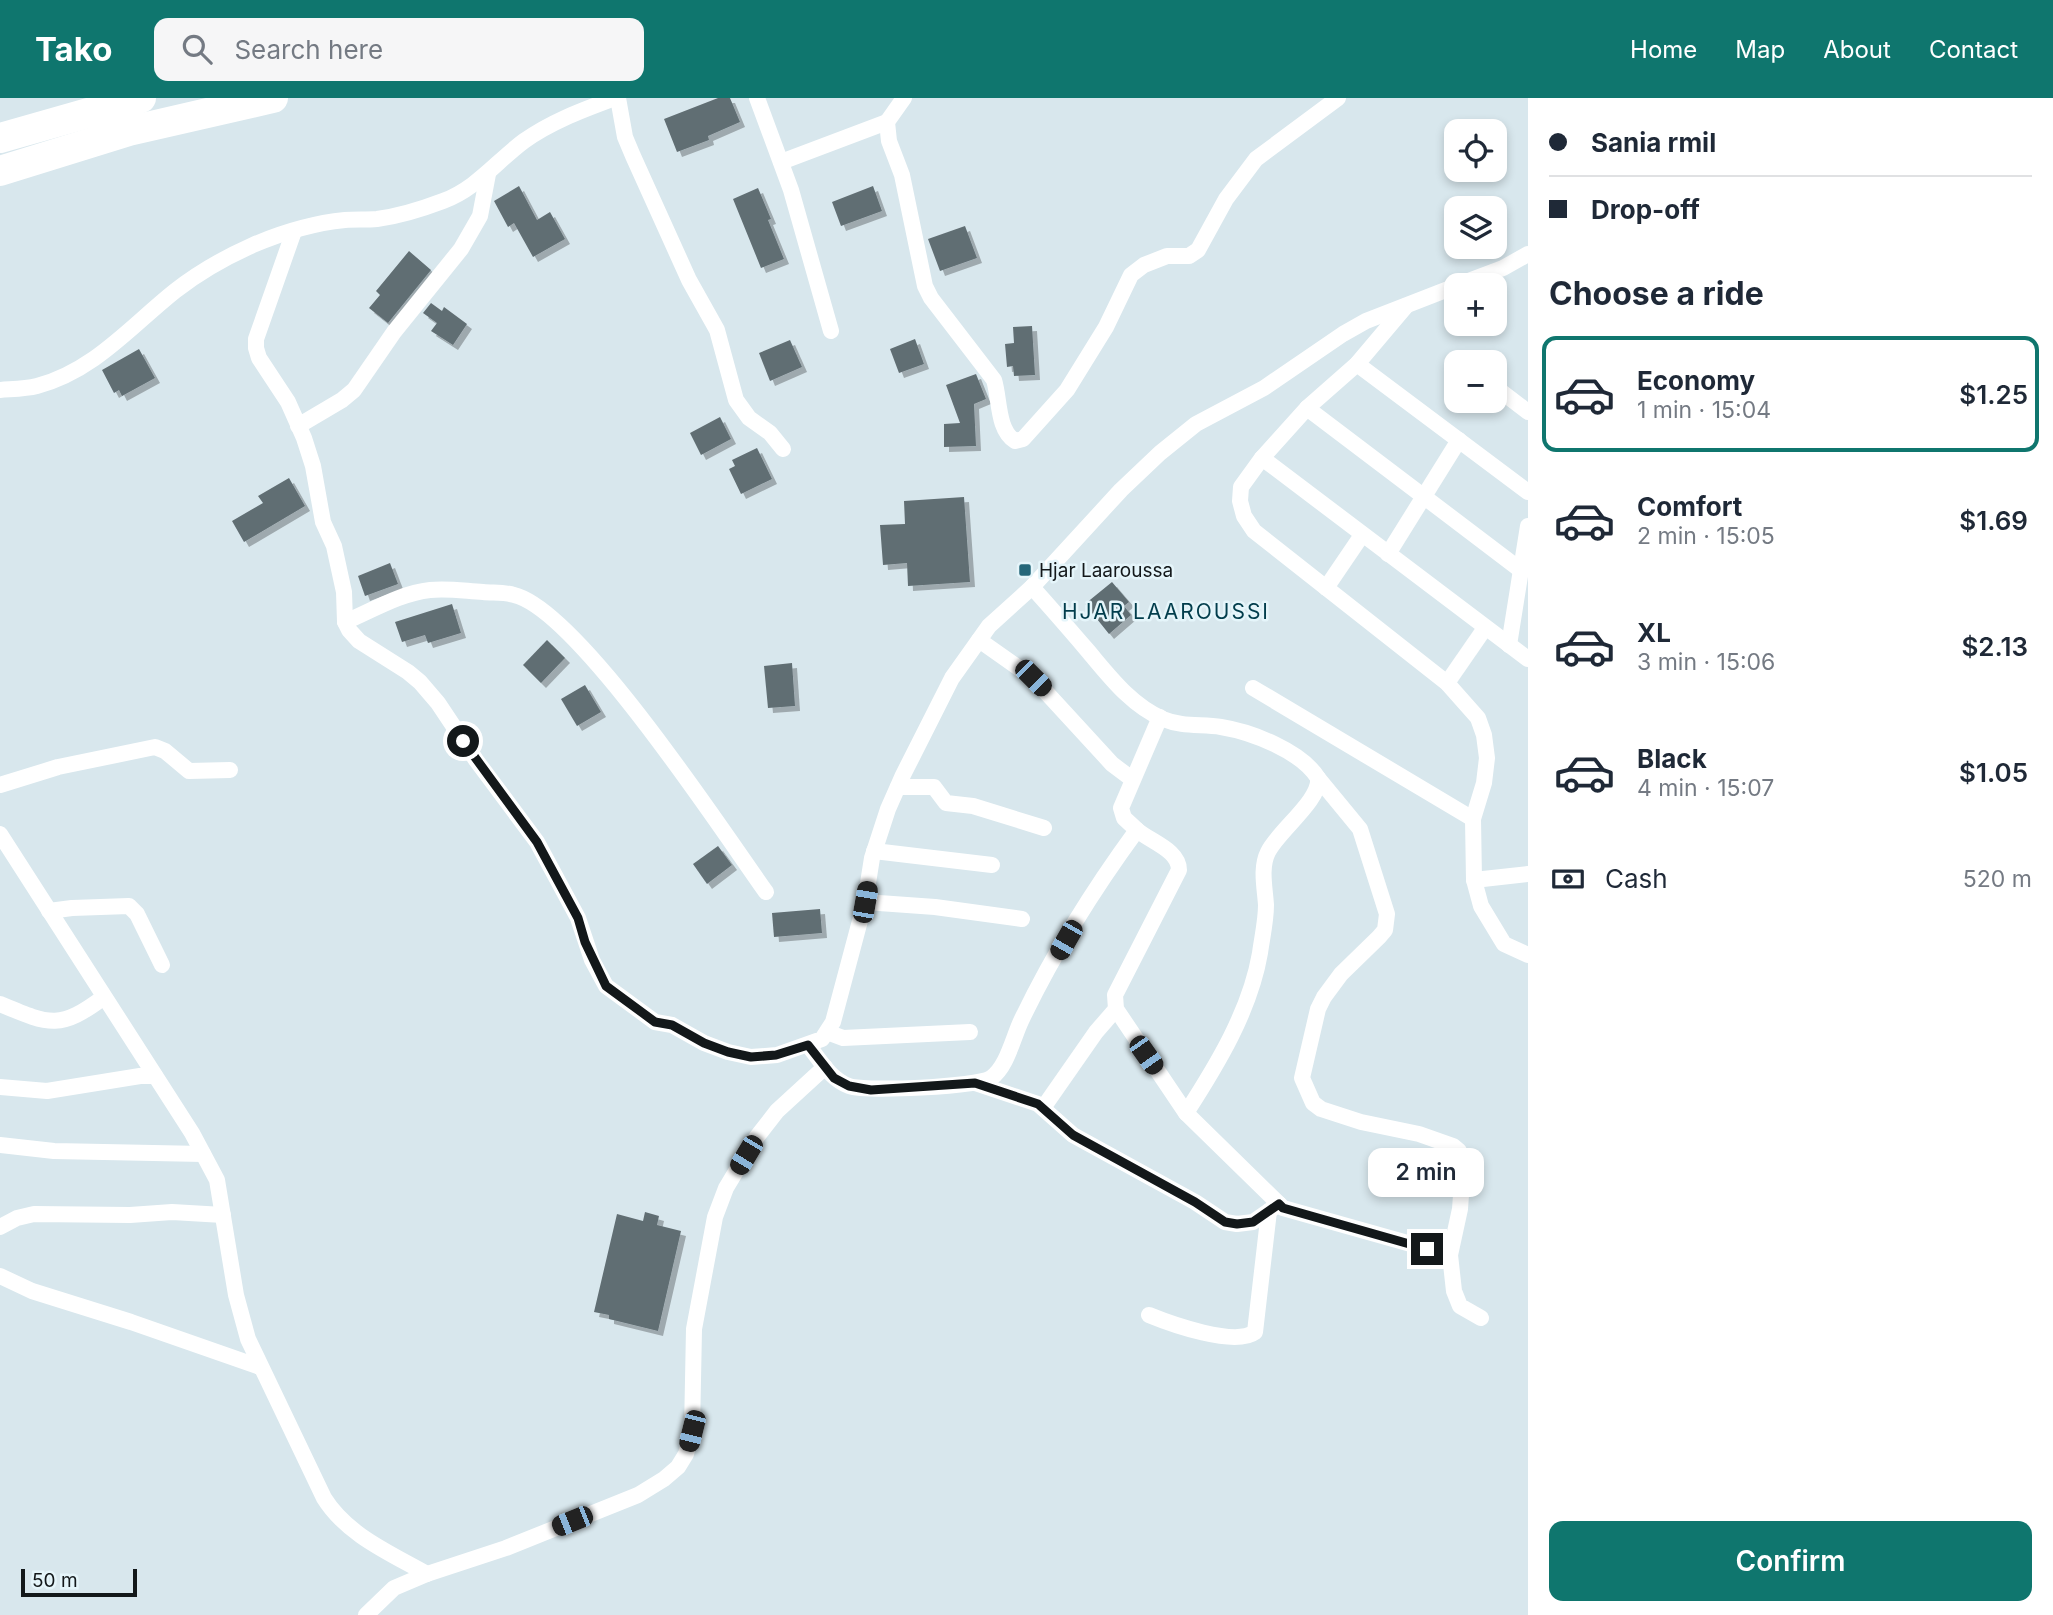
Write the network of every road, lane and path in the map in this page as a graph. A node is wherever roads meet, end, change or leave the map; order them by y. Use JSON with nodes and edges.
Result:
{"nodes":[{"id":1,"x":141,"y":98,"type":"edge"},
{"id":2,"x":273,"y":98,"type":"edge"},
{"id":3,"x":616,"y":98,"type":"edge"},
{"id":4,"x":757,"y":98,"type":"edge"},
{"id":5,"x":904,"y":98,"type":"edge"},
{"id":6,"x":1338,"y":98,"type":"edge"},
{"id":7,"x":887,"y":122,"type":"junction"},
{"id":8,"x":0,"y":138,"type":"edge"},
{"id":9,"x":781,"y":162,"type":"junction"},
{"id":10,"x":0,"y":171,"type":"edge"},
{"id":11,"x":488,"y":174,"type":"junction"},
{"id":12,"x":294,"y":231,"type":"junction"},
{"id":13,"x":1528,"y":254,"type":"edge"},
{"id":14,"x":1490,"y":273,"type":"edge"},
{"id":15,"x":1444,"y":291,"type":"edge"},
{"id":16,"x":1406,"y":305,"type":"junction"},
{"id":17,"x":831,"y":331,"type":"dead end"},
{"id":18,"x":1357,"y":364,"type":"junction"},
{"id":19,"x":0,"y":390,"type":"edge"},
{"id":20,"x":1507,"y":396,"type":"edge"},
{"id":21,"x":1307,"y":408,"type":"junction"},
{"id":22,"x":1528,"y":412,"type":"edge"},
{"id":23,"x":299,"y":426,"type":"junction"},
{"id":24,"x":1459,"y":440,"type":"junction"},
{"id":25,"x":783,"y":449,"type":"dead end"},
{"id":26,"x":1262,"y":458,"type":"junction"},
{"id":27,"x":1528,"y":492,"type":"edge"},
{"id":28,"x":1423,"y":496,"type":"junction"},
{"id":29,"x":1528,"y":526,"type":"edge"},
{"id":30,"x":1362,"y":535,"type":"junction"},
{"id":31,"x":1388,"y":554,"type":"junction"},
{"id":32,"x":1522,"y":571,"type":"junction"},
{"id":33,"x":1032,"y":587,"type":"junction"},
{"id":34,"x":1326,"y":588,"type":"junction"},
{"id":35,"x":345,"y":622,"type":"junction"},
{"id":36,"x":1485,"y":628,"type":"junction"},
{"id":37,"x":979,"y":640,"type":"junction"},
{"id":38,"x":1509,"y":645,"type":"junction"},
{"id":39,"x":1528,"y":659,"type":"edge"},
{"id":40,"x":1447,"y":683,"type":"junction"},
{"id":41,"x":1253,"y":688,"type":"dead end"},
{"id":42,"x":1160,"y":717,"type":"junction"},
{"id":43,"x":230,"y":770,"type":"dead end"},
{"id":44,"x":1318,"y":778,"type":"junction"},
{"id":45,"x":1132,"y":779,"type":"junction"},
{"id":46,"x":0,"y":785,"type":"edge"},
{"id":47,"x":898,"y":787,"type":"junction"},
{"id":48,"x":1473,"y":819,"type":"junction"},
{"id":49,"x":1044,"y":828,"type":"dead end"},
{"id":50,"x":1138,"y":830,"type":"junction"},
{"id":51,"x":0,"y":834,"type":"edge"},
{"id":52,"x":874,"y":851,"type":"junction"},
{"id":53,"x":992,"y":865,"type":"dead end"},
{"id":54,"x":1528,"y":874,"type":"edge"},
{"id":55,"x":1474,"y":880,"type":"junction"},
{"id":56,"x":766,"y":892,"type":"dead end"},
{"id":57,"x":865,"y":902,"type":"junction"},
{"id":58,"x":49,"y":911,"type":"junction"},
{"id":59,"x":1022,"y":919,"type":"dead end"},
{"id":60,"x":1528,"y":955,"type":"edge"},
{"id":61,"x":162,"y":965,"type":"dead end"},
{"id":62,"x":104,"y":997,"type":"junction"},
{"id":63,"x":0,"y":1004,"type":"edge"},
{"id":64,"x":1116,"y":1009,"type":"junction"},
{"id":65,"x":827,"y":1032,"type":"junction"},
{"id":66,"x":970,"y":1032,"type":"dead end"},
{"id":67,"x":808,"y":1045,"type":"junction"},
{"id":68,"x":825,"y":1067,"type":"junction"},
{"id":69,"x":155,"y":1076,"type":"junction"},
{"id":70,"x":975,"y":1083,"type":"junction"},
{"id":71,"x":0,"y":1087,"type":"edge"},
{"id":72,"x":1043,"y":1108,"type":"junction"},
{"id":73,"x":1186,"y":1113,"type":"junction"},
{"id":74,"x":0,"y":1145,"type":"edge"},
{"id":75,"x":204,"y":1154,"type":"junction"},
{"id":76,"x":1274,"y":1207,"type":"junction"},
{"id":77,"x":223,"y":1215,"type":"junction"},
{"id":78,"x":0,"y":1227,"type":"edge"},
{"id":79,"x":1450,"y":1255,"type":"junction"},
{"id":80,"x":0,"y":1276,"type":"edge"},
{"id":81,"x":1149,"y":1315,"type":"dead end"},
{"id":82,"x":1480,"y":1318,"type":"dead end"},
{"id":83,"x":260,"y":1367,"type":"junction"},
{"id":84,"x":427,"y":1574,"type":"junction"},
{"id":85,"x":366,"y":1615,"type":"edge"}],
"edges":[{"from":1,"to":8,"type":"highway"},
{"from":2,"to":10,"type":"highway"},
{"from":3,"to":11,"type":"street"},
{"from":3,"to":25,"type":"street"},
{"from":4,"to":9,"type":"street"},
{"from":5,"to":7,"type":"street"},
{"from":6,"to":7,"type":"street"},
{"from":7,"to":9,"type":"street"},
{"from":9,"to":17,"type":"street"},
{"from":11,"to":12,"type":"street"},
{"from":11,"to":23,"type":"street"},
{"from":12,"to":19,"type":"street"},
{"from":12,"to":23,"type":"street"},
{"from":13,"to":14,"type":"street"},
{"from":15,"to":16,"type":"street"},
{"from":16,"to":18,"type":"street"},
{"from":16,"to":33,"type":"street"},
{"from":18,"to":21,"type":"street"},
{"from":18,"to":24,"type":"street"},
{"from":20,"to":22,"type":"street"},
{"from":21,"to":26,"type":"street"},
{"from":21,"to":28,"type":"street"},
{"from":23,"to":35,"type":"street"},
{"from":24,"to":27,"type":"street"},
{"from":24,"to":28,"type":"street"},
{"from":26,"to":30,"type":"street"},
{"from":26,"to":34,"type":"street"},
{"from":28,"to":31,"type":"street"},
{"from":28,"to":32,"type":"street"},
{"from":29,"to":32,"type":"street"},
{"from":30,"to":31,"type":"street"},
{"from":30,"to":34,"type":"street"},
{"from":31,"to":36,"type":"street"},
{"from":32,"to":38,"type":"street"},
{"from":33,"to":37,"type":"street"},
{"from":33,"to":42,"type":"street"},
{"from":34,"to":40,"type":"street"},
{"from":35,"to":56,"type":"street"},
{"from":35,"to":67,"type":"street"},
{"from":36,"to":38,"type":"street"},
{"from":36,"to":40,"type":"street"},
{"from":37,"to":45,"type":"street"},
{"from":37,"to":47,"type":"street"},
{"from":38,"to":39,"type":"street"},
{"from":40,"to":48,"type":"street"},
{"from":41,"to":48,"type":"street"},
{"from":42,"to":44,"type":"street"},
{"from":42,"to":45,"type":"street"},
{"from":43,"to":46,"type":"street"},
{"from":44,"to":73,"type":"street"},
{"from":44,"to":79,"type":"street"},
{"from":45,"to":50,"type":"street"},
{"from":47,"to":49,"type":"street"},
{"from":47,"to":52,"type":"street"},
{"from":48,"to":55,"type":"street"},
{"from":50,"to":64,"type":"street"},
{"from":50,"to":70,"type":"street"},
{"from":51,"to":58,"type":"street"},
{"from":52,"to":53,"type":"street"},
{"from":52,"to":57,"type":"street"},
{"from":54,"to":55,"type":"street"},
{"from":55,"to":60,"type":"street"},
{"from":57,"to":59,"type":"street"},
{"from":57,"to":65,"type":"street"},
{"from":58,"to":61,"type":"street"},
{"from":58,"to":62,"type":"street"},
{"from":62,"to":63,"type":"street"},
{"from":62,"to":69,"type":"street"},
{"from":64,"to":72,"type":"street"},
{"from":64,"to":73,"type":"street"},
{"from":65,"to":66,"type":"street"},
{"from":65,"to":67,"type":"street"},
{"from":67,"to":68,"type":"street"},
{"from":68,"to":70,"type":"street"},
{"from":68,"to":84,"type":"street"},
{"from":69,"to":71,"type":"street"},
{"from":69,"to":75,"type":"street"},
{"from":70,"to":72,"type":"street"},
{"from":72,"to":76,"type":"street"},
{"from":73,"to":76,"type":"street"},
{"from":74,"to":75,"type":"street"},
{"from":75,"to":77,"type":"street"},
{"from":76,"to":79,"type":"street"},
{"from":76,"to":81,"type":"street"},
{"from":77,"to":78,"type":"street"},
{"from":77,"to":83,"type":"street"},
{"from":79,"to":82,"type":"street"},
{"from":80,"to":83,"type":"street"},
{"from":83,"to":84,"type":"street"},
{"from":84,"to":85,"type":"street"}]}
